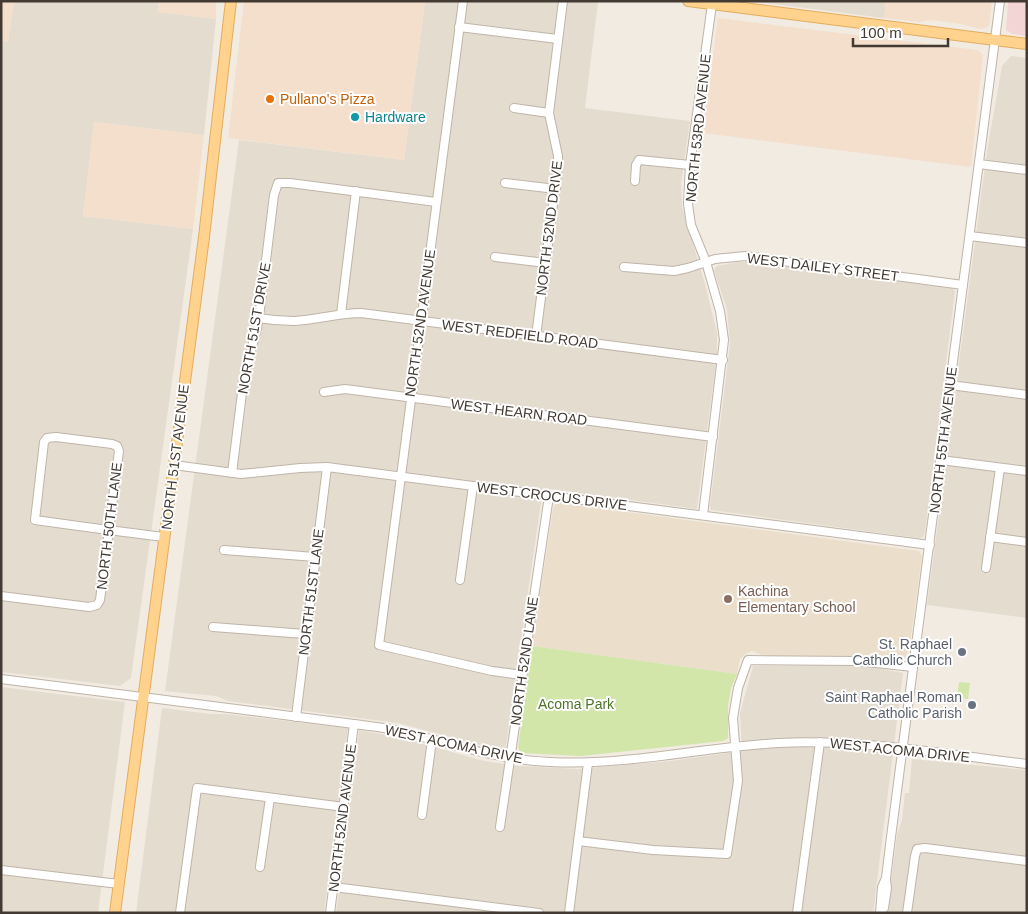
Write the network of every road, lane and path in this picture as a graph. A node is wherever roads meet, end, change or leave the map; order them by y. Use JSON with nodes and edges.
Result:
{"nodes":[{"id":1,"x":231,"y":1,"type":"edge"},
{"id":2,"x":463,"y":1,"type":"edge"},
{"id":3,"x":563,"y":1,"type":"edge"},
{"id":4,"x":688,"y":1,"type":"edge"},
{"id":5,"x":1000,"y":1,"type":"edge"},
{"id":6,"x":712,"y":4,"type":"junction"},
{"id":7,"x":459,"y":27,"type":"junction"},
{"id":8,"x":558,"y":39,"type":"junction"},
{"id":9,"x":995,"y":40,"type":"junction"},
{"id":10,"x":1027,"y":44,"type":"edge"},
{"id":11,"x":514,"y":108,"type":"dead end"},
{"id":12,"x":549,"y":113,"type":"junction"},
{"id":13,"x":979,"y":164,"type":"junction"},
{"id":14,"x":690,"y":165,"type":"junction"},
{"id":15,"x":1027,"y":170,"type":"edge"},
{"id":16,"x":635,"y":181,"type":"dead end"},
{"id":17,"x":505,"y":183,"type":"dead end"},
{"id":18,"x":556,"y":188,"type":"junction"},
{"id":19,"x":356,"y":192,"type":"junction"},
{"id":20,"x":436,"y":202,"type":"junction"},
{"id":21,"x":970,"y":236,"type":"junction"},
{"id":22,"x":1027,"y":243,"type":"edge"},
{"id":23,"x":495,"y":257,"type":"dead end"},
{"id":24,"x":706,"y":262,"type":"junction"},
{"id":25,"x":546,"y":263,"type":"junction"},
{"id":26,"x":624,"y":266,"type":"dead end"},
{"id":27,"x":964,"y":284,"type":"junction"},
{"id":28,"x":340,"y":314,"type":"junction"},
{"id":29,"x":258,"y":318,"type":"junction"},
{"id":30,"x":421,"y":320,"type":"junction"},
{"id":31,"x":536,"y":336,"type":"junction"},
{"id":32,"x":723,"y":360,"type":"junction"},
{"id":33,"x":950,"y":385,"type":"junction"},
{"id":34,"x":324,"y":392,"type":"dead end"},
{"id":35,"x":1027,"y":395,"type":"edge"},
{"id":36,"x":410,"y":398,"type":"junction"},
{"id":37,"x":713,"y":437,"type":"junction"},
{"id":38,"x":940,"y":460,"type":"junction"},
{"id":39,"x":174,"y":465,"type":"junction"},
{"id":40,"x":327,"y":467,"type":"junction"},
{"id":41,"x":1000,"y":468,"type":"junction"},
{"id":42,"x":1027,"y":471,"type":"edge"},
{"id":43,"x":232,"y":473,"type":"junction"},
{"id":44,"x":400,"y":477,"type":"junction"},
{"id":45,"x":473,"y":486,"type":"junction"},
{"id":46,"x":549,"y":496,"type":"junction"},
{"id":47,"x":703,"y":515,"type":"junction"},
{"id":48,"x":109,"y":530,"type":"junction"},
{"id":49,"x":165,"y":537,"type":"junction"},
{"id":50,"x":990,"y":537,"type":"junction"},
{"id":51,"x":1027,"y":542,"type":"edge"},
{"id":52,"x":930,"y":544,"type":"junction"},
{"id":53,"x":224,"y":550,"type":"dead end"},
{"id":54,"x":315,"y":557,"type":"junction"},
{"id":55,"x":986,"y":568,"type":"dead end"},
{"id":56,"x":460,"y":580,"type":"dead end"},
{"id":57,"x":1,"y":596,"type":"edge"},
{"id":58,"x":213,"y":627,"type":"dead end"},
{"id":59,"x":305,"y":634,"type":"junction"},
{"id":60,"x":913,"y":667,"type":"junction"},
{"id":61,"x":522,"y":674,"type":"junction"},
{"id":62,"x":1,"y":679,"type":"edge"},
{"id":63,"x":143,"y":696,"type":"junction"},
{"id":64,"x":296,"y":717,"type":"junction"},
{"id":65,"x":354,"y":724,"type":"junction"},
{"id":66,"x":432,"y":740,"type":"junction"},
{"id":67,"x":820,"y":742,"type":"junction"},
{"id":68,"x":735,"y":747,"type":"junction"},
{"id":69,"x":902,"y":748,"type":"junction"},
{"id":70,"x":510,"y":759,"type":"junction"},
{"id":71,"x":588,"y":763,"type":"junction"},
{"id":72,"x":1027,"y":764,"type":"edge"},
{"id":73,"x":270,"y":798,"type":"junction"},
{"id":74,"x":344,"y":807,"type":"junction"},
{"id":75,"x":422,"y":815,"type":"dead end"},
{"id":76,"x":500,"y":827,"type":"dead end"},
{"id":77,"x":578,"y":841,"type":"junction"},
{"id":78,"x":1027,"y":861,"type":"edge"},
{"id":79,"x":260,"y":867,"type":"dead end"},
{"id":80,"x":1,"y":870,"type":"edge"},
{"id":81,"x":119,"y":884,"type":"junction"},
{"id":82,"x":334,"y":886,"type":"junction"},
{"id":83,"x":115,"y":913,"type":"edge"},
{"id":84,"x":180,"y":913,"type":"edge"},
{"id":85,"x":330,"y":913,"type":"edge"},
{"id":86,"x":539,"y":913,"type":"edge"},
{"id":87,"x":569,"y":913,"type":"edge"},
{"id":88,"x":797,"y":913,"type":"edge"},
{"id":89,"x":881,"y":913,"type":"edge"},
{"id":90,"x":907,"y":913,"type":"edge"}],
"edges":[{"from":1,"to":39,"type":"main road","name":"NORTH 51ST AVENUE"},
{"from":2,"to":7,"type":"street","name":"NORTH 52ND AVENUE"},
{"from":3,"to":8,"type":"street","name":"NORTH 52ND DRIVE"},
{"from":4,"to":6,"type":"main road"},
{"from":5,"to":9,"type":"street","name":"NORTH 55TH AVENUE"},
{"from":6,"to":9,"type":"main road"},
{"from":6,"to":14,"type":"street","name":"NORTH 53RD AVENUE"},
{"from":7,"to":8,"type":"street"},
{"from":7,"to":20,"type":"street","name":"NORTH 52ND AVENUE"},
{"from":8,"to":12,"type":"street","name":"NORTH 52ND DRIVE"},
{"from":9,"to":10,"type":"main road"},
{"from":9,"to":13,"type":"street","name":"NORTH 55TH AVENUE"},
{"from":11,"to":12,"type":"street"},
{"from":12,"to":18,"type":"street","name":"NORTH 52ND DRIVE"},
{"from":13,"to":15,"type":"street"},
{"from":13,"to":21,"type":"street","name":"NORTH 55TH AVENUE"},
{"from":14,"to":16,"type":"street"},
{"from":14,"to":24,"type":"street","name":"NORTH 53RD AVENUE"},
{"from":17,"to":18,"type":"street"},
{"from":18,"to":25,"type":"street","name":"NORTH 52ND DRIVE"},
{"from":19,"to":20,"type":"street"},
{"from":19,"to":28,"type":"street"},
{"from":19,"to":29,"type":"street","name":"NORTH 51ST DRIVE"},
{"from":20,"to":30,"type":"street","name":"NORTH 52ND AVENUE"},
{"from":21,"to":22,"type":"street"},
{"from":21,"to":27,"type":"street","name":"NORTH 55TH AVENUE"},
{"from":23,"to":25,"type":"street"},
{"from":24,"to":26,"type":"street","name":"WEST DAILEY STREET"},
{"from":24,"to":27,"type":"street","name":"WEST DAILEY STREET"},
{"from":24,"to":32,"type":"street","name":"NORTH 53RD AVENUE"},
{"from":25,"to":31,"type":"street","name":"NORTH 52ND DRIVE"},
{"from":27,"to":33,"type":"street","name":"NORTH 55TH AVENUE"},
{"from":28,"to":29,"type":"street","name":"WEST REDFIELD ROAD"},
{"from":28,"to":30,"type":"street","name":"WEST REDFIELD ROAD"},
{"from":29,"to":43,"type":"street","name":"NORTH 51ST DRIVE"},
{"from":30,"to":31,"type":"street","name":"WEST REDFIELD ROAD"},
{"from":30,"to":36,"type":"street","name":"NORTH 52ND AVENUE"},
{"from":31,"to":32,"type":"street","name":"WEST REDFIELD ROAD"},
{"from":32,"to":37,"type":"street","name":"NORTH 53RD AVENUE"},
{"from":33,"to":35,"type":"street"},
{"from":33,"to":38,"type":"street","name":"NORTH 55TH AVENUE"},
{"from":34,"to":36,"type":"street","name":"WEST HEARN ROAD"},
{"from":36,"to":37,"type":"street","name":"WEST HEARN ROAD"},
{"from":36,"to":44,"type":"street","name":"NORTH 52ND AVENUE"},
{"from":37,"to":47,"type":"street","name":"NORTH 53RD AVENUE"},
{"from":38,"to":41,"type":"street"},
{"from":38,"to":52,"type":"street","name":"NORTH 55TH AVENUE"},
{"from":39,"to":43,"type":"street","name":"WEST CROCUS DRIVE"},
{"from":39,"to":49,"type":"main road","name":"NORTH 51ST AVENUE"},
{"from":40,"to":43,"type":"street","name":"WEST CROCUS DRIVE"},
{"from":40,"to":44,"type":"street","name":"WEST CROCUS DRIVE"},
{"from":40,"to":54,"type":"street","name":"NORTH 51ST LANE"},
{"from":41,"to":42,"type":"street"},
{"from":41,"to":50,"type":"street"},
{"from":44,"to":45,"type":"street","name":"WEST CROCUS DRIVE"},
{"from":44,"to":61,"type":"street","name":"NORTH 52ND AVENUE"},
{"from":45,"to":46,"type":"street","name":"WEST CROCUS DRIVE"},
{"from":45,"to":56,"type":"street"},
{"from":46,"to":47,"type":"street","name":"WEST CROCUS DRIVE"},
{"from":46,"to":61,"type":"street","name":"NORTH 52ND LANE"},
{"from":47,"to":52,"type":"street","name":"WEST CROCUS DRIVE"},
{"from":48,"to":48,"type":"street","name":"NORTH 50TH LANE"},
{"from":48,"to":49,"type":"street"},
{"from":48,"to":57,"type":"street","name":"NORTH 50TH LANE"},
{"from":49,"to":63,"type":"main road","name":"NORTH 51ST AVENUE"},
{"from":50,"to":51,"type":"street"},
{"from":50,"to":55,"type":"street"},
{"from":52,"to":60,"type":"street","name":"NORTH 55TH AVENUE"},
{"from":53,"to":54,"type":"street"},
{"from":54,"to":59,"type":"street","name":"NORTH 51ST LANE"},
{"from":58,"to":59,"type":"street"},
{"from":59,"to":64,"type":"street","name":"NORTH 51ST LANE"},
{"from":60,"to":68,"type":"street"},
{"from":60,"to":69,"type":"street","name":"NORTH 55TH AVENUE"},
{"from":61,"to":70,"type":"street","name":"NORTH 52ND LANE"},
{"from":62,"to":63,"type":"street","name":"WEST ACOMA DRIVE"},
{"from":63,"to":64,"type":"street","name":"WEST ACOMA DRIVE"},
{"from":63,"to":81,"type":"main road","name":"NORTH 51ST AVENUE"},
{"from":64,"to":65,"type":"street","name":"WEST ACOMA DRIVE"},
{"from":65,"to":66,"type":"street","name":"WEST ACOMA DRIVE"},
{"from":65,"to":74,"type":"street","name":"NORTH 52ND AVENUE"},
{"from":66,"to":70,"type":"street","name":"WEST ACOMA DRIVE"},
{"from":66,"to":75,"type":"street"},
{"from":67,"to":68,"type":"street","name":"WEST ACOMA DRIVE"},
{"from":67,"to":69,"type":"street","name":"WEST ACOMA DRIVE"},
{"from":67,"to":88,"type":"street"},
{"from":68,"to":71,"type":"street","name":"WEST ACOMA DRIVE"},
{"from":68,"to":77,"type":"street"},
{"from":69,"to":72,"type":"street","name":"WEST ACOMA DRIVE"},
{"from":69,"to":89,"type":"street","name":"NORTH 55TH AVENUE"},
{"from":70,"to":71,"type":"street","name":"WEST ACOMA DRIVE"},
{"from":70,"to":76,"type":"street","name":"NORTH 52ND LANE"},
{"from":71,"to":77,"type":"street"},
{"from":73,"to":74,"type":"street"},
{"from":73,"to":79,"type":"street"},
{"from":73,"to":84,"type":"street"},
{"from":74,"to":82,"type":"street","name":"NORTH 52ND AVENUE"},
{"from":77,"to":87,"type":"street"},
{"from":78,"to":90,"type":"street"},
{"from":80,"to":81,"type":"street"},
{"from":81,"to":83,"type":"main road","name":"NORTH 51ST AVENUE"},
{"from":82,"to":85,"type":"street","name":"NORTH 52ND AVENUE"},
{"from":82,"to":86,"type":"street"}]}
